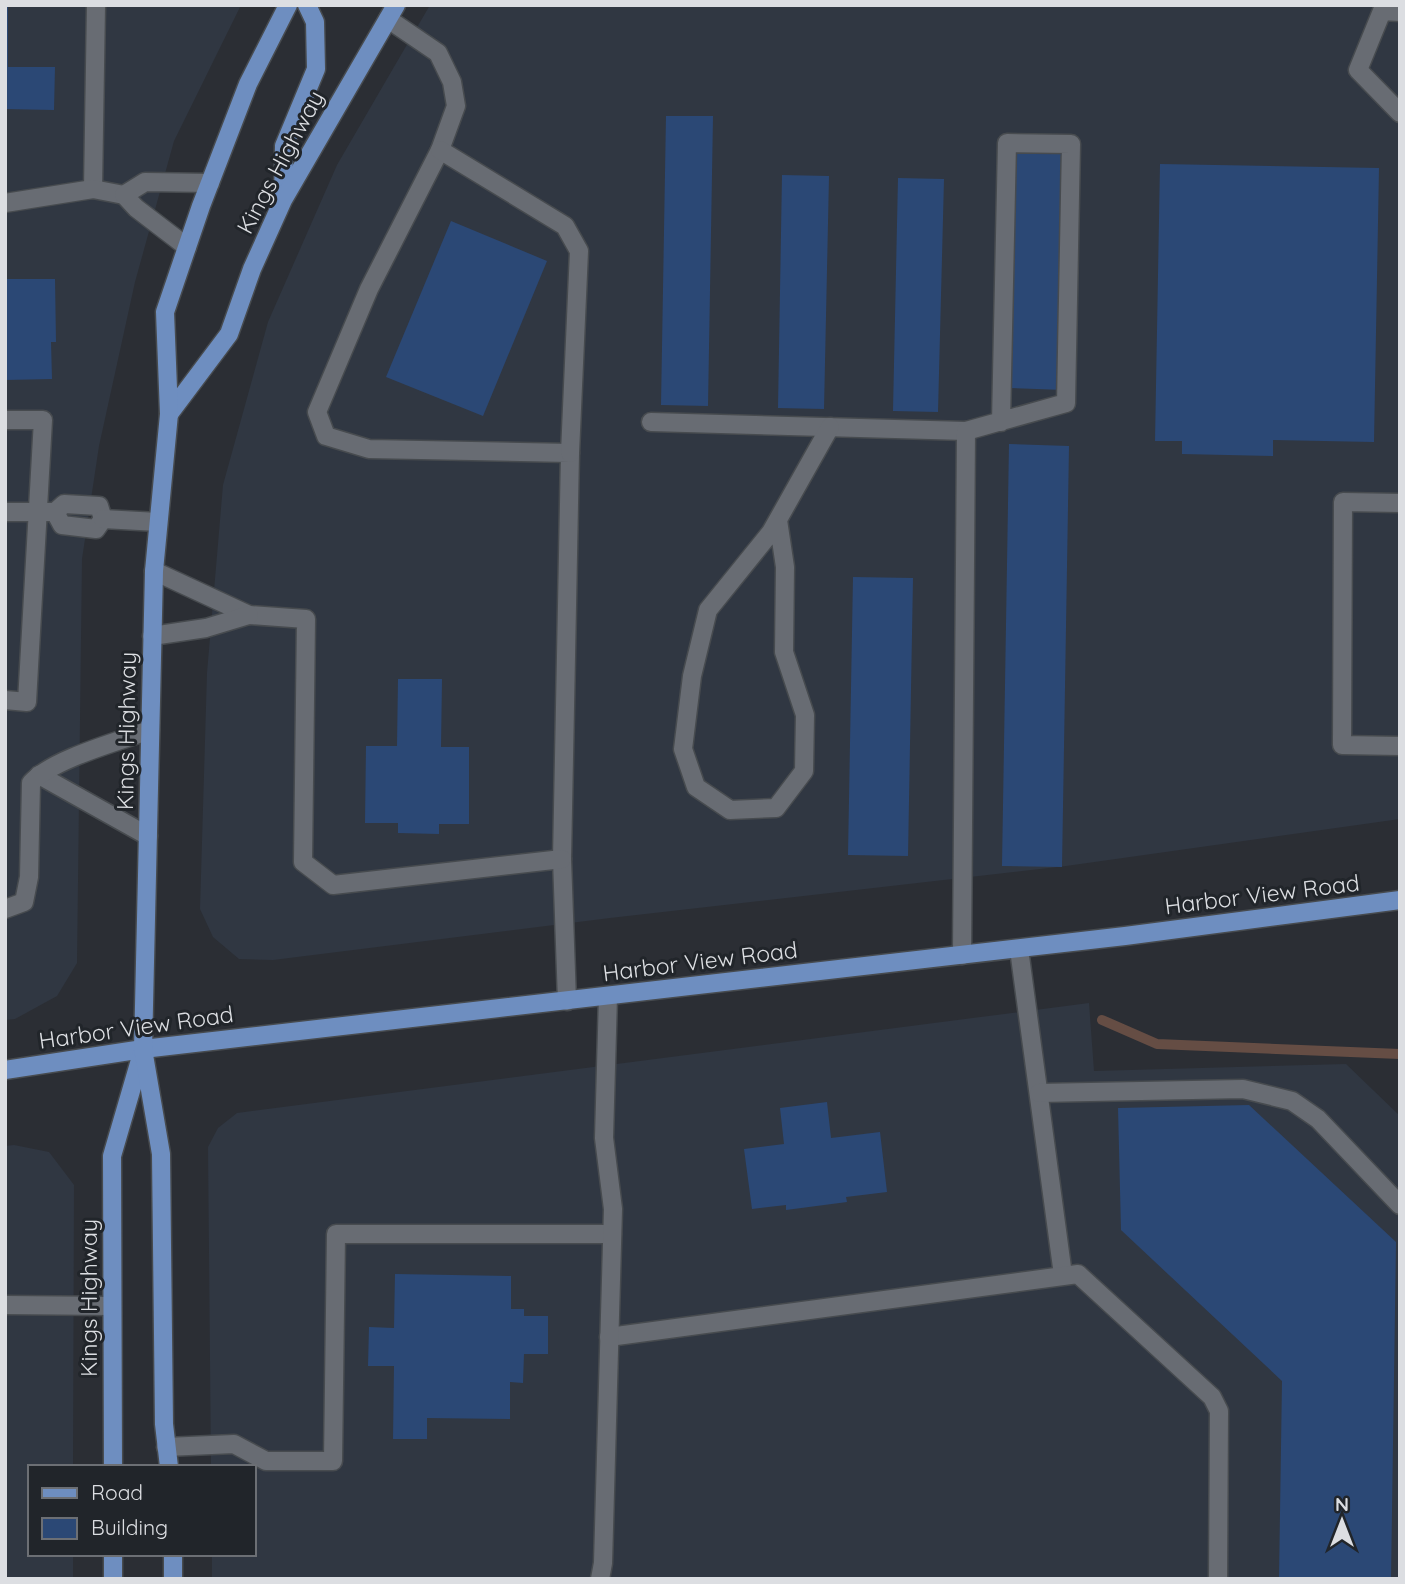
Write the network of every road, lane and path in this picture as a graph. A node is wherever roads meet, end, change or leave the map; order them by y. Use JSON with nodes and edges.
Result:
{"nodes":[{"id":1,"x":96,"y":5,"type":"edge"},
{"id":2,"x":288,"y":5,"type":"edge"},
{"id":3,"x":307,"y":5,"type":"edge"},
{"id":4,"x":375,"y":5,"type":"edge"},
{"id":5,"x":392,"y":12,"type":"edge"},
{"id":6,"x":1400,"y":12,"type":"edge"},
{"id":7,"x":1400,"y":113,"type":"edge"},
{"id":8,"x":440,"y":150,"type":"junction"},
{"id":9,"x":210,"y":183,"type":"junction"},
{"id":10,"x":93,"y":189,"type":"junction"},
{"id":11,"x":124,"y":195,"type":"junction"},
{"id":12,"x":283,"y":200,"type":"junction"},
{"id":13,"x":5,"y":203,"type":"edge"},
{"id":14,"x":187,"y":247,"type":"junction"},
{"id":15,"x":169,"y":414,"type":"junction"},
{"id":16,"x":5,"y":420,"type":"edge"},
{"id":17,"x":651,"y":422,"type":"dead end"},
{"id":18,"x":1001,"y":422,"type":"junction"},
{"id":19,"x":830,"y":427,"type":"junction"},
{"id":20,"x":967,"y":431,"type":"junction"},
{"id":21,"x":570,"y":453,"type":"junction"},
{"id":22,"x":1400,"y":503,"type":"edge"},
{"id":23,"x":5,"y":512,"type":"edge"},
{"id":24,"x":47,"y":512,"type":"junction"},
{"id":25,"x":778,"y":520,"type":"junction"},
{"id":26,"x":158,"y":522,"type":"junction"},
{"id":27,"x":154,"y":571,"type":"junction"},
{"id":28,"x":249,"y":615,"type":"junction"},
{"id":29,"x":152,"y":636,"type":"junction"},
{"id":30,"x":5,"y":700,"type":"edge"},
{"id":31,"x":150,"y":730,"type":"junction"},
{"id":32,"x":1400,"y":746,"type":"edge"},
{"id":33,"x":38,"y":775,"type":"junction"},
{"id":34,"x":148,"y":836,"type":"junction"},
{"id":35,"x":562,"y":859,"type":"junction"},
{"id":36,"x":1400,"y":900,"type":"edge"},
{"id":37,"x":5,"y":909,"type":"edge"},
{"id":38,"x":1019,"y":948,"type":"junction"},
{"id":39,"x":962,"y":955,"type":"junction"},
{"id":40,"x":608,"y":996,"type":"junction"},
{"id":41,"x":567,"y":1001,"type":"junction"},
{"id":42,"x":143,"y":1049,"type":"junction"},
{"id":43,"x":5,"y":1070,"type":"edge"},
{"id":44,"x":1039,"y":1093,"type":"junction"},
{"id":45,"x":1400,"y":1205,"type":"edge"},
{"id":46,"x":612,"y":1234,"type":"junction"},
{"id":47,"x":1063,"y":1275,"type":"junction"},
{"id":48,"x":5,"y":1305,"type":"edge"},
{"id":49,"x":112,"y":1306,"type":"junction"},
{"id":50,"x":609,"y":1337,"type":"junction"},
{"id":51,"x":166,"y":1447,"type":"junction"},
{"id":52,"x":113,"y":1465,"type":"edge"},
{"id":53,"x":169,"y":1465,"type":"edge"},
{"id":54,"x":113,"y":1556,"type":"edge"},
{"id":55,"x":173,"y":1556,"type":"edge"},
{"id":56,"x":113,"y":1579,"type":"edge"},
{"id":57,"x":173,"y":1579,"type":"edge"},
{"id":58,"x":600,"y":1579,"type":"edge"},
{"id":59,"x":1218,"y":1579,"type":"edge"}],
"edges":[{"from":1,"to":10,"type":"lane"},
{"from":2,"to":9,"type":"main road","name":"Kings Highway"},
{"from":3,"to":12,"type":"main road"},
{"from":4,"to":5,"type":"main road"},
{"from":5,"to":8,"type":"lane"},
{"from":5,"to":12,"type":"main road","name":"Kings Highway"},
{"from":6,"to":7,"type":"lane"},
{"from":8,"to":21,"type":"lane"},
{"from":8,"to":21,"type":"lane"},
{"from":9,"to":11,"type":"lane"},
{"from":9,"to":14,"type":"main road","name":"Kings Highway"},
{"from":10,"to":11,"type":"lane"},
{"from":10,"to":13,"type":"lane"},
{"from":11,"to":14,"type":"lane"},
{"from":12,"to":15,"type":"main road","name":"Kings Highway"},
{"from":14,"to":15,"type":"main road","name":"Kings Highway"},
{"from":15,"to":26,"type":"main road","name":"Kings Highway"},
{"from":16,"to":24,"type":"lane"},
{"from":17,"to":19,"type":"lane"},
{"from":18,"to":18,"type":"lane"},
{"from":18,"to":20,"type":"lane"},
{"from":19,"to":20,"type":"lane"},
{"from":19,"to":25,"type":"lane"},
{"from":20,"to":39,"type":"lane"},
{"from":21,"to":35,"type":"lane"},
{"from":22,"to":32,"type":"lane"},
{"from":23,"to":24,"type":"lane"},
{"from":24,"to":26,"type":"lane"},
{"from":24,"to":30,"type":"lane"},
{"from":25,"to":25,"type":"lane"},
{"from":26,"to":27,"type":"main road","name":"Kings Highway"},
{"from":27,"to":28,"type":"lane"},
{"from":27,"to":29,"type":"main road","name":"Kings Highway"},
{"from":28,"to":29,"type":"lane"},
{"from":28,"to":35,"type":"lane"},
{"from":29,"to":31,"type":"main road","name":"Kings Highway"},
{"from":31,"to":33,"type":"lane"},
{"from":31,"to":34,"type":"main road","name":"Kings Highway"},
{"from":33,"to":34,"type":"lane"},
{"from":33,"to":37,"type":"lane"},
{"from":34,"to":42,"type":"main road","name":"Kings Highway"},
{"from":35,"to":41,"type":"lane"},
{"from":36,"to":38,"type":"main road","name":"Harbor View Road"},
{"from":38,"to":39,"type":"main road","name":"Harbor View Road"},
{"from":38,"to":44,"type":"lane"},
{"from":39,"to":40,"type":"main road","name":"Harbor View Road"},
{"from":40,"to":41,"type":"main road","name":"Harbor View Road"},
{"from":40,"to":46,"type":"lane"},
{"from":41,"to":42,"type":"main road","name":"Harbor View Road"},
{"from":42,"to":43,"type":"main road","name":"Harbor View Road"},
{"from":42,"to":49,"type":"main road","name":"Kings Highway"},
{"from":42,"to":51,"type":"main road","name":"Kings Highway"},
{"from":44,"to":45,"type":"lane"},
{"from":44,"to":47,"type":"lane"},
{"from":46,"to":50,"type":"lane"},
{"from":46,"to":51,"type":"lane"},
{"from":47,"to":50,"type":"lane"},
{"from":47,"to":59,"type":"lane"},
{"from":48,"to":49,"type":"lane"},
{"from":49,"to":52,"type":"main road","name":"Kings Highway"},
{"from":50,"to":58,"type":"lane"},
{"from":51,"to":53,"type":"main road","name":"Kings Highway"},
{"from":54,"to":56,"type":"main road"},
{"from":55,"to":57,"type":"main road"}]}
